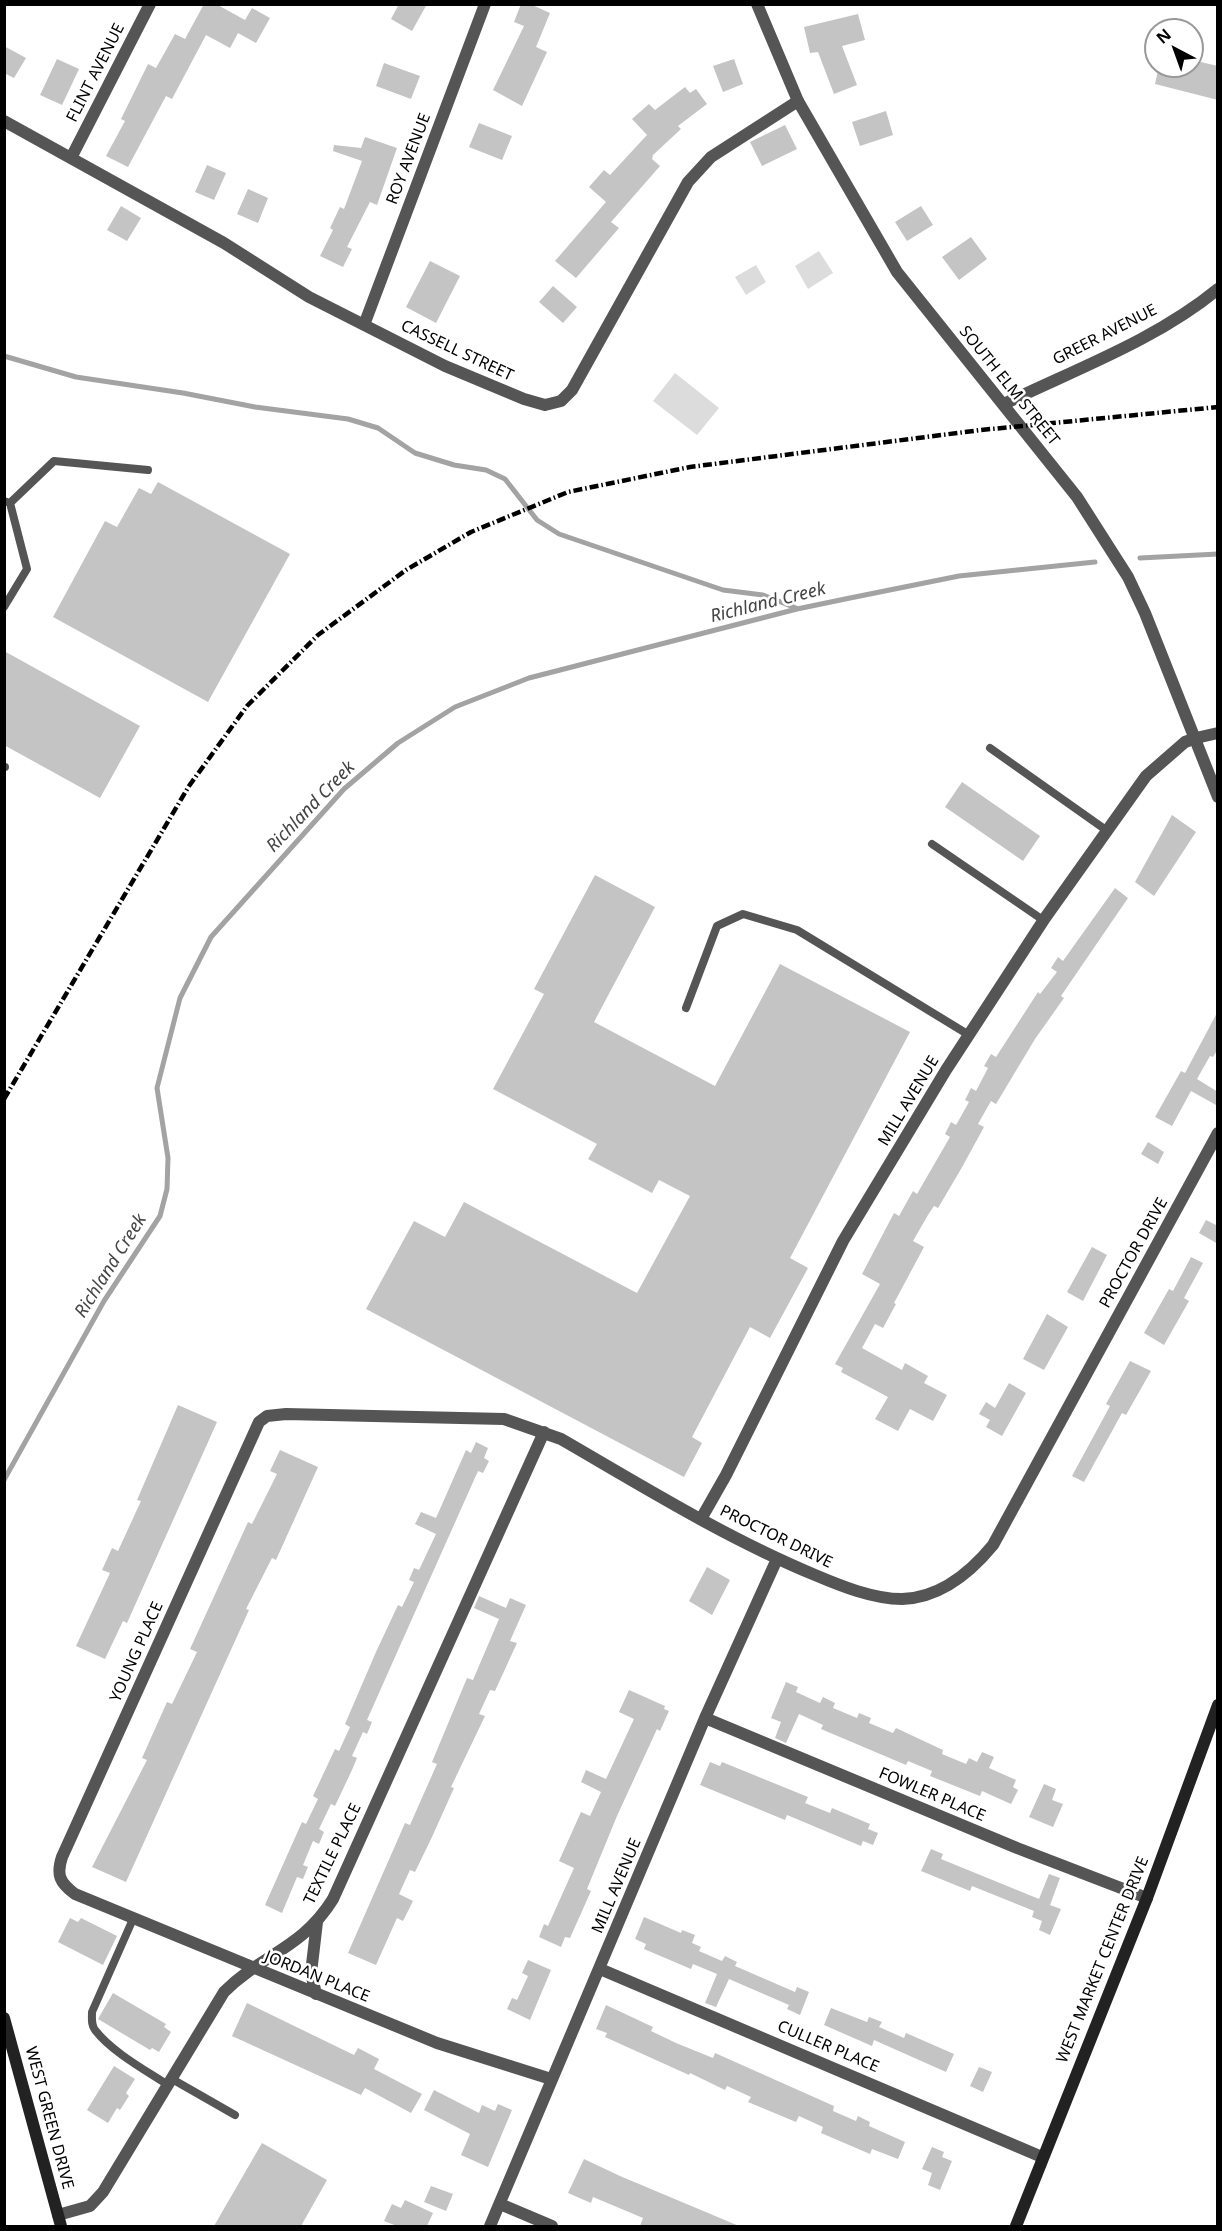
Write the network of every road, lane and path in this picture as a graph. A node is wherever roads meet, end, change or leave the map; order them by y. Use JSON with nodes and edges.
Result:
{"nodes":[{"id":1,"x":150,"y":4,"type":"edge"},
{"id":2,"x":485,"y":4,"type":"edge"},
{"id":3,"x":758,"y":4,"type":"edge"},
{"id":4,"x":798,"y":101,"type":"junction"},
{"id":5,"x":4,"y":121,"type":"edge"},
{"id":6,"x":72,"y":156,"type":"junction"},
{"id":7,"x":1218,"y":289,"type":"edge"},
{"id":8,"x":364,"y":326,"type":"junction"},
{"id":9,"x":1004,"y":404,"type":"junction"},
{"id":10,"x":148,"y":470,"type":"dead end"},
{"id":11,"x":7,"y":502,"type":"edge"},
{"id":12,"x":4,"y":607,"type":"edge"},
{"id":13,"x":1218,"y":733,"type":"edge"},
{"id":14,"x":1196,"y":738,"type":"junction"},
{"id":15,"x":990,"y":748,"type":"dead end"},
{"id":16,"x":1218,"y":797,"type":"edge"},
{"id":17,"x":1106,"y":830,"type":"junction"},
{"id":18,"x":933,"y":844,"type":"dead end"},
{"id":19,"x":1043,"y":920,"type":"junction"},
{"id":20,"x":686,"y":1008,"type":"dead end"},
{"id":21,"x":969,"y":1035,"type":"junction"},
{"id":22,"x":1218,"y":1133,"type":"edge"},
{"id":23,"x":262,"y":1420,"type":"joint"},
{"id":24,"x":544,"y":1432,"type":"junction"},
{"id":25,"x":701,"y":1519,"type":"junction"},
{"id":26,"x":777,"y":1559,"type":"junction"},
{"id":27,"x":1218,"y":1705,"type":"edge"},
{"id":28,"x":705,"y":1718,"type":"junction"},
{"id":29,"x":75,"y":1894,"type":"joint"},
{"id":30,"x":1147,"y":1898,"type":"junction"},
{"id":31,"x":133,"y":1919,"type":"junction"},
{"id":32,"x":318,"y":1921,"type":"junction"},
{"id":33,"x":253,"y":1969,"type":"junction"},
{"id":34,"x":600,"y":1969,"type":"junction"},
{"id":35,"x":316,"y":1994,"type":"junction"},
{"id":36,"x":4,"y":2018,"type":"edge"},
{"id":37,"x":551,"y":2079,"type":"junction"},
{"id":38,"x":170,"y":2082,"type":"junction"},
{"id":39,"x":235,"y":2115,"type":"dead end"},
{"id":40,"x":1042,"y":2157,"type":"junction"},
{"id":41,"x":500,"y":2204,"type":"junction"},
{"id":42,"x":60,"y":2221,"type":"edge"},
{"id":43,"x":490,"y":2226,"type":"edge"},
{"id":44,"x":552,"y":2226,"type":"edge"},
{"id":45,"x":1016,"y":2226,"type":"edge"}],
"edges":[{"from":1,"to":6,"type":"street","name":"FLINT AVENUE"},
{"from":2,"to":8,"type":"street","name":"ROY AVENUE"},
{"from":3,"to":4,"type":"street","name":"SOUTH ELM STREET"},
{"from":4,"to":8,"type":"street","name":"CASSELL STREET"},
{"from":4,"to":9,"type":"street","name":"SOUTH ELM STREET"},
{"from":5,"to":6,"type":"street","name":"CASSELL STREET"},
{"from":6,"to":8,"type":"street","name":"CASSELL STREET"},
{"from":7,"to":9,"type":"street","name":"GREER AVENUE"},
{"from":9,"to":14,"type":"street","name":"SOUTH ELM STREET"},
{"from":10,"to":11,"type":"lane"},
{"from":11,"to":12,"type":"lane"},
{"from":13,"to":14,"type":"street"},
{"from":14,"to":16,"type":"street","name":"SOUTH ELM STREET"},
{"from":14,"to":17,"type":"street","name":"MILL AVENUE"},
{"from":15,"to":17,"type":"lane"},
{"from":17,"to":19,"type":"street","name":"MILL AVENUE"},
{"from":18,"to":19,"type":"lane"},
{"from":19,"to":21,"type":"street","name":"MILL AVENUE"},
{"from":20,"to":21,"type":"lane"},
{"from":21,"to":25,"type":"street","name":"MILL AVENUE"},
{"from":22,"to":26,"type":"street","name":"PROCTOR DRIVE"},
{"from":23,"to":24,"type":"street","name":"PROCTOR DRIVE"},
{"from":23,"to":29,"type":"street","name":"YOUNG PLACE"},
{"from":24,"to":25,"type":"street","name":"PROCTOR DRIVE"},
{"from":24,"to":32,"type":"street","name":"TEXTILE PLACE"},
{"from":25,"to":26,"type":"street","name":"PROCTOR DRIVE"},
{"from":26,"to":28,"type":"street","name":"MILL AVENUE"},
{"from":27,"to":30,"type":"main road","name":"WEST MARKET CENTER DRIVE"},
{"from":28,"to":30,"type":"street","name":"FOWLER PLACE"},
{"from":28,"to":34,"type":"street","name":"MILL AVENUE"},
{"from":29,"to":31,"type":"street","name":"JORDAN PLACE"},
{"from":30,"to":40,"type":"main road","name":"WEST MARKET CENTER DRIVE"},
{"from":31,"to":33,"type":"street","name":"JORDAN PLACE"},
{"from":31,"to":38,"type":"lane"},
{"from":32,"to":33,"type":"street","name":"TEXTILE PLACE"},
{"from":32,"to":35,"type":"street"},
{"from":33,"to":35,"type":"street","name":"JORDAN PLACE"},
{"from":33,"to":38,"type":"street","name":"TEXTILE PLACE"},
{"from":34,"to":37,"type":"street","name":"MILL AVENUE"},
{"from":34,"to":40,"type":"street","name":"CULLER PLACE"},
{"from":35,"to":37,"type":"street","name":"JORDAN PLACE"},
{"from":36,"to":42,"type":"main road","name":"WEST GREEN DRIVE"},
{"from":37,"to":41,"type":"street","name":"MILL AVENUE"},
{"from":38,"to":39,"type":"lane"},
{"from":38,"to":42,"type":"street","name":"TEXTILE PLACE"},
{"from":40,"to":45,"type":"main road","name":"WEST MARKET CENTER DRIVE"},
{"from":41,"to":43,"type":"street","name":"MILL AVENUE"},
{"from":41,"to":44,"type":"street"}]}
